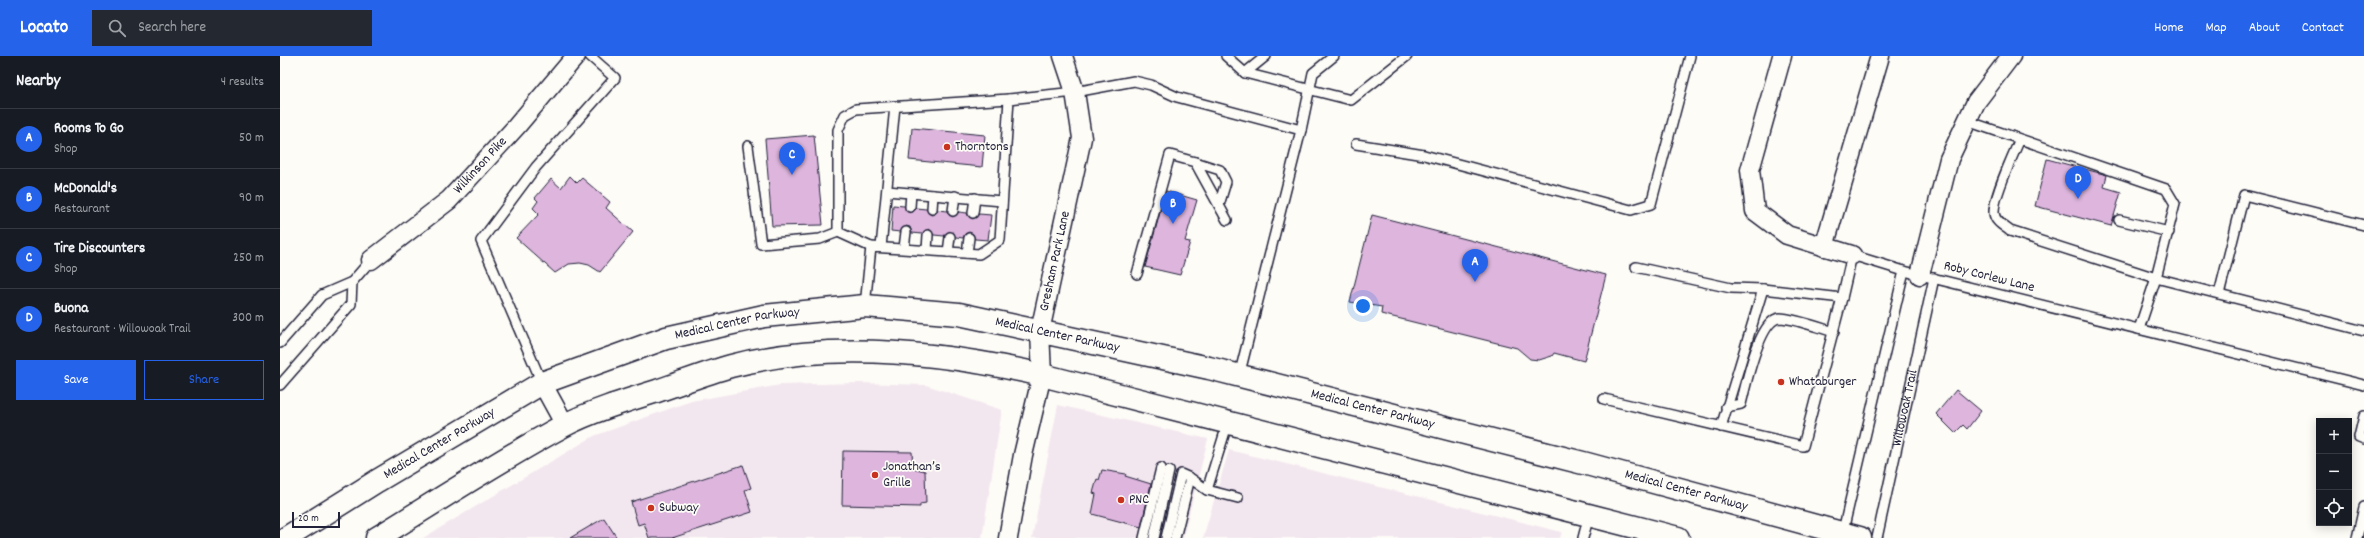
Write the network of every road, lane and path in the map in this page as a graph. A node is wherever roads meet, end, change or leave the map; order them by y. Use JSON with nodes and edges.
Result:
{"nodes":[{"id":1,"x":576,"y":56,"type":"edge"},
{"id":2,"x":590,"y":56,"type":"edge"},
{"id":3,"x":1063,"y":56,"type":"edge"},
{"id":4,"x":1226,"y":56,"type":"edge"},
{"id":5,"x":1266,"y":56,"type":"edge"},
{"id":6,"x":1334,"y":56,"type":"edge"},
{"id":7,"x":1407,"y":56,"type":"edge"},
{"id":8,"x":1690,"y":56,"type":"edge"},
{"id":9,"x":1782,"y":56,"type":"edge"},
{"id":10,"x":1880,"y":56,"type":"edge"},
{"id":11,"x":2011,"y":56,"type":"edge"},
{"id":12,"x":1245,"y":73,"type":"junction"},
{"id":13,"x":1308,"y":89,"type":"junction"},
{"id":14,"x":1075,"y":92,"type":"junction"},
{"id":15,"x":1009,"y":99,"type":"junction"},
{"id":16,"x":895,"y":106,"type":"junction"},
{"id":17,"x":1967,"y":121,"type":"junction"},
{"id":18,"x":1301,"y":130,"type":"junction"},
{"id":19,"x":2020,"y":139,"type":"junction"},
{"id":20,"x":1356,"y":144,"type":"dead end"},
{"id":21,"x":748,"y":146,"type":"dead end"},
{"id":22,"x":1194,"y":162,"type":"junction"},
{"id":23,"x":886,"y":191,"type":"junction"},
{"id":24,"x":911,"y":193,"type":"junction"},
{"id":25,"x":933,"y":195,"type":"junction"},
{"id":26,"x":955,"y":196,"type":"junction"},
{"id":27,"x":974,"y":198,"type":"junction"},
{"id":28,"x":1002,"y":200,"type":"junction"},
{"id":29,"x":1219,"y":205,"type":"junction"},
{"id":30,"x":910,"y":207,"type":"dead end"},
{"id":31,"x":932,"y":209,"type":"dead end"},
{"id":32,"x":953,"y":211,"type":"dead end"},
{"id":33,"x":973,"y":213,"type":"dead end"},
{"id":34,"x":1227,"y":220,"type":"dead end"},
{"id":35,"x":2119,"y":220,"type":"dead end"},
{"id":36,"x":2364,"y":225,"type":"edge"},
{"id":37,"x":838,"y":232,"type":"junction"},
{"id":38,"x":906,"y":232,"type":"dead end"},
{"id":39,"x":2169,"y":232,"type":"junction"},
{"id":40,"x":928,"y":235,"type":"dead end"},
{"id":41,"x":950,"y":237,"type":"dead end"},
{"id":42,"x":969,"y":238,"type":"dead end"},
{"id":43,"x":871,"y":247,"type":"junction"},
{"id":44,"x":881,"y":247,"type":"junction"},
{"id":45,"x":1824,"y":247,"type":"junction"},
{"id":46,"x":904,"y":248,"type":"junction"},
{"id":47,"x":927,"y":250,"type":"junction"},
{"id":48,"x":948,"y":252,"type":"junction"},
{"id":49,"x":967,"y":253,"type":"junction"},
{"id":50,"x":1852,"y":255,"type":"junction"},
{"id":51,"x":371,"y":260,"type":"joint"},
{"id":52,"x":1636,"y":267,"type":"dead end"},
{"id":53,"x":1137,"y":274,"type":"dead end"},
{"id":54,"x":1920,"y":274,"type":"junction"},
{"id":55,"x":2156,"y":278,"type":"junction"},
{"id":56,"x":352,"y":282,"type":"junction"},
{"id":57,"x":1763,"y":289,"type":"junction"},
{"id":58,"x":2218,"y":294,"type":"junction"},
{"id":59,"x":1842,"y":298,"type":"junction"},
{"id":60,"x":866,"y":306,"type":"junction"},
{"id":61,"x":2139,"y":329,"type":"junction"},
{"id":62,"x":1040,"y":331,"type":"junction"},
{"id":63,"x":2364,"y":331,"type":"edge"},
{"id":64,"x":1834,"y":332,"type":"junction"},
{"id":65,"x":280,"y":343,"type":"edge"},
{"id":66,"x":1042,"y":374,"type":"junction"},
{"id":67,"x":1239,"y":376,"type":"junction"},
{"id":68,"x":542,"y":383,"type":"junction"},
{"id":69,"x":280,"y":385,"type":"edge"},
{"id":70,"x":2364,"y":385,"type":"edge"},
{"id":71,"x":1604,"y":399,"type":"dead end"},
{"id":72,"x":1726,"y":407,"type":"junction"},
{"id":73,"x":2364,"y":416,"type":"edge"},
{"id":74,"x":1228,"y":422,"type":"junction"},
{"id":75,"x":565,"y":425,"type":"junction"},
{"id":76,"x":1721,"y":427,"type":"junction"},
{"id":77,"x":2364,"y":439,"type":"edge"},
{"id":78,"x":1190,"y":478,"type":"junction"},
{"id":79,"x":1207,"y":490,"type":"junction"},
{"id":80,"x":1238,"y":498,"type":"dead end"},
{"id":81,"x":2364,"y":507,"type":"edge"},
{"id":82,"x":1589,"y":515,"type":"junction"},
{"id":83,"x":1848,"y":537,"type":"edge"},
{"id":84,"x":286,"y":538,"type":"edge"},
{"id":85,"x":377,"y":538,"type":"edge"},
{"id":86,"x":1008,"y":538,"type":"edge"},
{"id":87,"x":1144,"y":538,"type":"edge"},
{"id":88,"x":1154,"y":538,"type":"edge"},
{"id":89,"x":1166,"y":538,"type":"edge"},
{"id":90,"x":1175,"y":538,"type":"edge"},
{"id":91,"x":1582,"y":538,"type":"edge"},
{"id":92,"x":1678,"y":538,"type":"edge"},
{"id":93,"x":1878,"y":538,"type":"edge"},
{"id":94,"x":2357,"y":538,"type":"edge"}],
"edges":[{"from":1,"to":51,"type":"street","name":"Wilkinson Pike"},
{"from":2,"to":68,"type":"lane"},
{"from":3,"to":14,"type":"street","name":"Gresham Park Lane"},
{"from":4,"to":12,"type":"lane"},
{"from":5,"to":12,"type":"lane"},
{"from":6,"to":13,"type":"lane"},
{"from":7,"to":13,"type":"lane"},
{"from":8,"to":20,"type":"lane"},
{"from":9,"to":45,"type":"street"},
{"from":10,"to":45,"type":"street"},
{"from":11,"to":17,"type":"street","name":"Willowoak Trail"},
{"from":12,"to":13,"type":"lane"},
{"from":13,"to":18,"type":"lane"},
{"from":14,"to":15,"type":"lane"},
{"from":14,"to":18,"type":"lane"},
{"from":14,"to":62,"type":"street","name":"Gresham Park Lane"},
{"from":15,"to":16,"type":"lane"},
{"from":15,"to":28,"type":"lane"},
{"from":16,"to":23,"type":"lane"},
{"from":16,"to":37,"type":"lane"},
{"from":17,"to":19,"type":"lane"},
{"from":17,"to":54,"type":"street","name":"Willowoak Trail"},
{"from":18,"to":67,"type":"lane"},
{"from":19,"to":39,"type":"lane"},
{"from":19,"to":55,"type":"lane"},
{"from":21,"to":37,"type":"lane"},
{"from":22,"to":29,"type":"lane"},
{"from":22,"to":29,"type":"lane"},
{"from":22,"to":53,"type":"lane"},
{"from":23,"to":24,"type":"lane"},
{"from":23,"to":44,"type":"lane"},
{"from":24,"to":25,"type":"lane"},
{"from":24,"to":30,"type":"lane"},
{"from":25,"to":26,"type":"lane"},
{"from":25,"to":31,"type":"lane"},
{"from":26,"to":27,"type":"lane"},
{"from":26,"to":32,"type":"lane"},
{"from":27,"to":28,"type":"lane"},
{"from":27,"to":33,"type":"lane"},
{"from":28,"to":49,"type":"lane"},
{"from":29,"to":34,"type":"lane"},
{"from":35,"to":39,"type":"lane"},
{"from":36,"to":58,"type":"lane"},
{"from":37,"to":43,"type":"lane"},
{"from":38,"to":46,"type":"lane"},
{"from":39,"to":55,"type":"lane"},
{"from":40,"to":47,"type":"lane"},
{"from":41,"to":48,"type":"lane"},
{"from":42,"to":49,"type":"lane"},
{"from":43,"to":44,"type":"lane"},
{"from":43,"to":60,"type":"lane"},
{"from":44,"to":46,"type":"lane"},
{"from":45,"to":50,"type":"street"},
{"from":46,"to":47,"type":"lane"},
{"from":47,"to":48,"type":"lane"},
{"from":48,"to":49,"type":"lane"},
{"from":50,"to":54,"type":"lane","name":"Roby Corlew Lane"},
{"from":50,"to":59,"type":"lane"},
{"from":51,"to":56,"type":"lane"},
{"from":52,"to":57,"type":"lane"},
{"from":54,"to":61,"type":"lane","name":"Roby Corlew Lane"},
{"from":54,"to":83,"type":"lane"},
{"from":54,"to":93,"type":"lane","name":"Willowoak Trail"},
{"from":55,"to":58,"type":"lane"},
{"from":55,"to":61,"type":"lane"},
{"from":56,"to":65,"type":"lane"},
{"from":56,"to":69,"type":"lane"},
{"from":57,"to":59,"type":"lane"},
{"from":57,"to":72,"type":"lane"},
{"from":58,"to":63,"type":"lane"},
{"from":59,"to":64,"type":"lane"},
{"from":60,"to":62,"type":"main road","name":"Medical Center Parkway"},
{"from":60,"to":68,"type":"main road","name":"Medical Center Parkway"},
{"from":61,"to":70,"type":"lane","name":"Roby Corlew Lane"},
{"from":62,"to":66,"type":"street","name":"Gresham Park Lane"},
{"from":62,"to":67,"type":"main road","name":"Medical Center Parkway"},
{"from":64,"to":72,"type":"lane"},
{"from":64,"to":76,"type":"lane"},
{"from":66,"to":74,"type":"main road"},
{"from":66,"to":75,"type":"main road"},
{"from":66,"to":86,"type":"street","name":"Gresham Park Lane"},
{"from":67,"to":83,"type":"main road","name":"Medical Center Parkway"},
{"from":68,"to":75,"type":"street"},
{"from":68,"to":84,"type":"main road","name":"Medical Center Parkway"},
{"from":71,"to":76,"type":"lane"},
{"from":72,"to":76,"type":"lane"},
{"from":73,"to":77,"type":"lane"},
{"from":74,"to":79,"type":"lane"},
{"from":74,"to":82,"type":"main road"},
{"from":75,"to":85,"type":"main road"},
{"from":78,"to":79,"type":"lane"},
{"from":78,"to":89,"type":"lane"},
{"from":78,"to":90,"type":"lane"},
{"from":79,"to":80,"type":"lane"},
{"from":81,"to":94,"type":"lane"},
{"from":82,"to":91,"type":"lane"},
{"from":82,"to":92,"type":"main road"},
{"from":87,"to":88,"type":"lane"}]}
